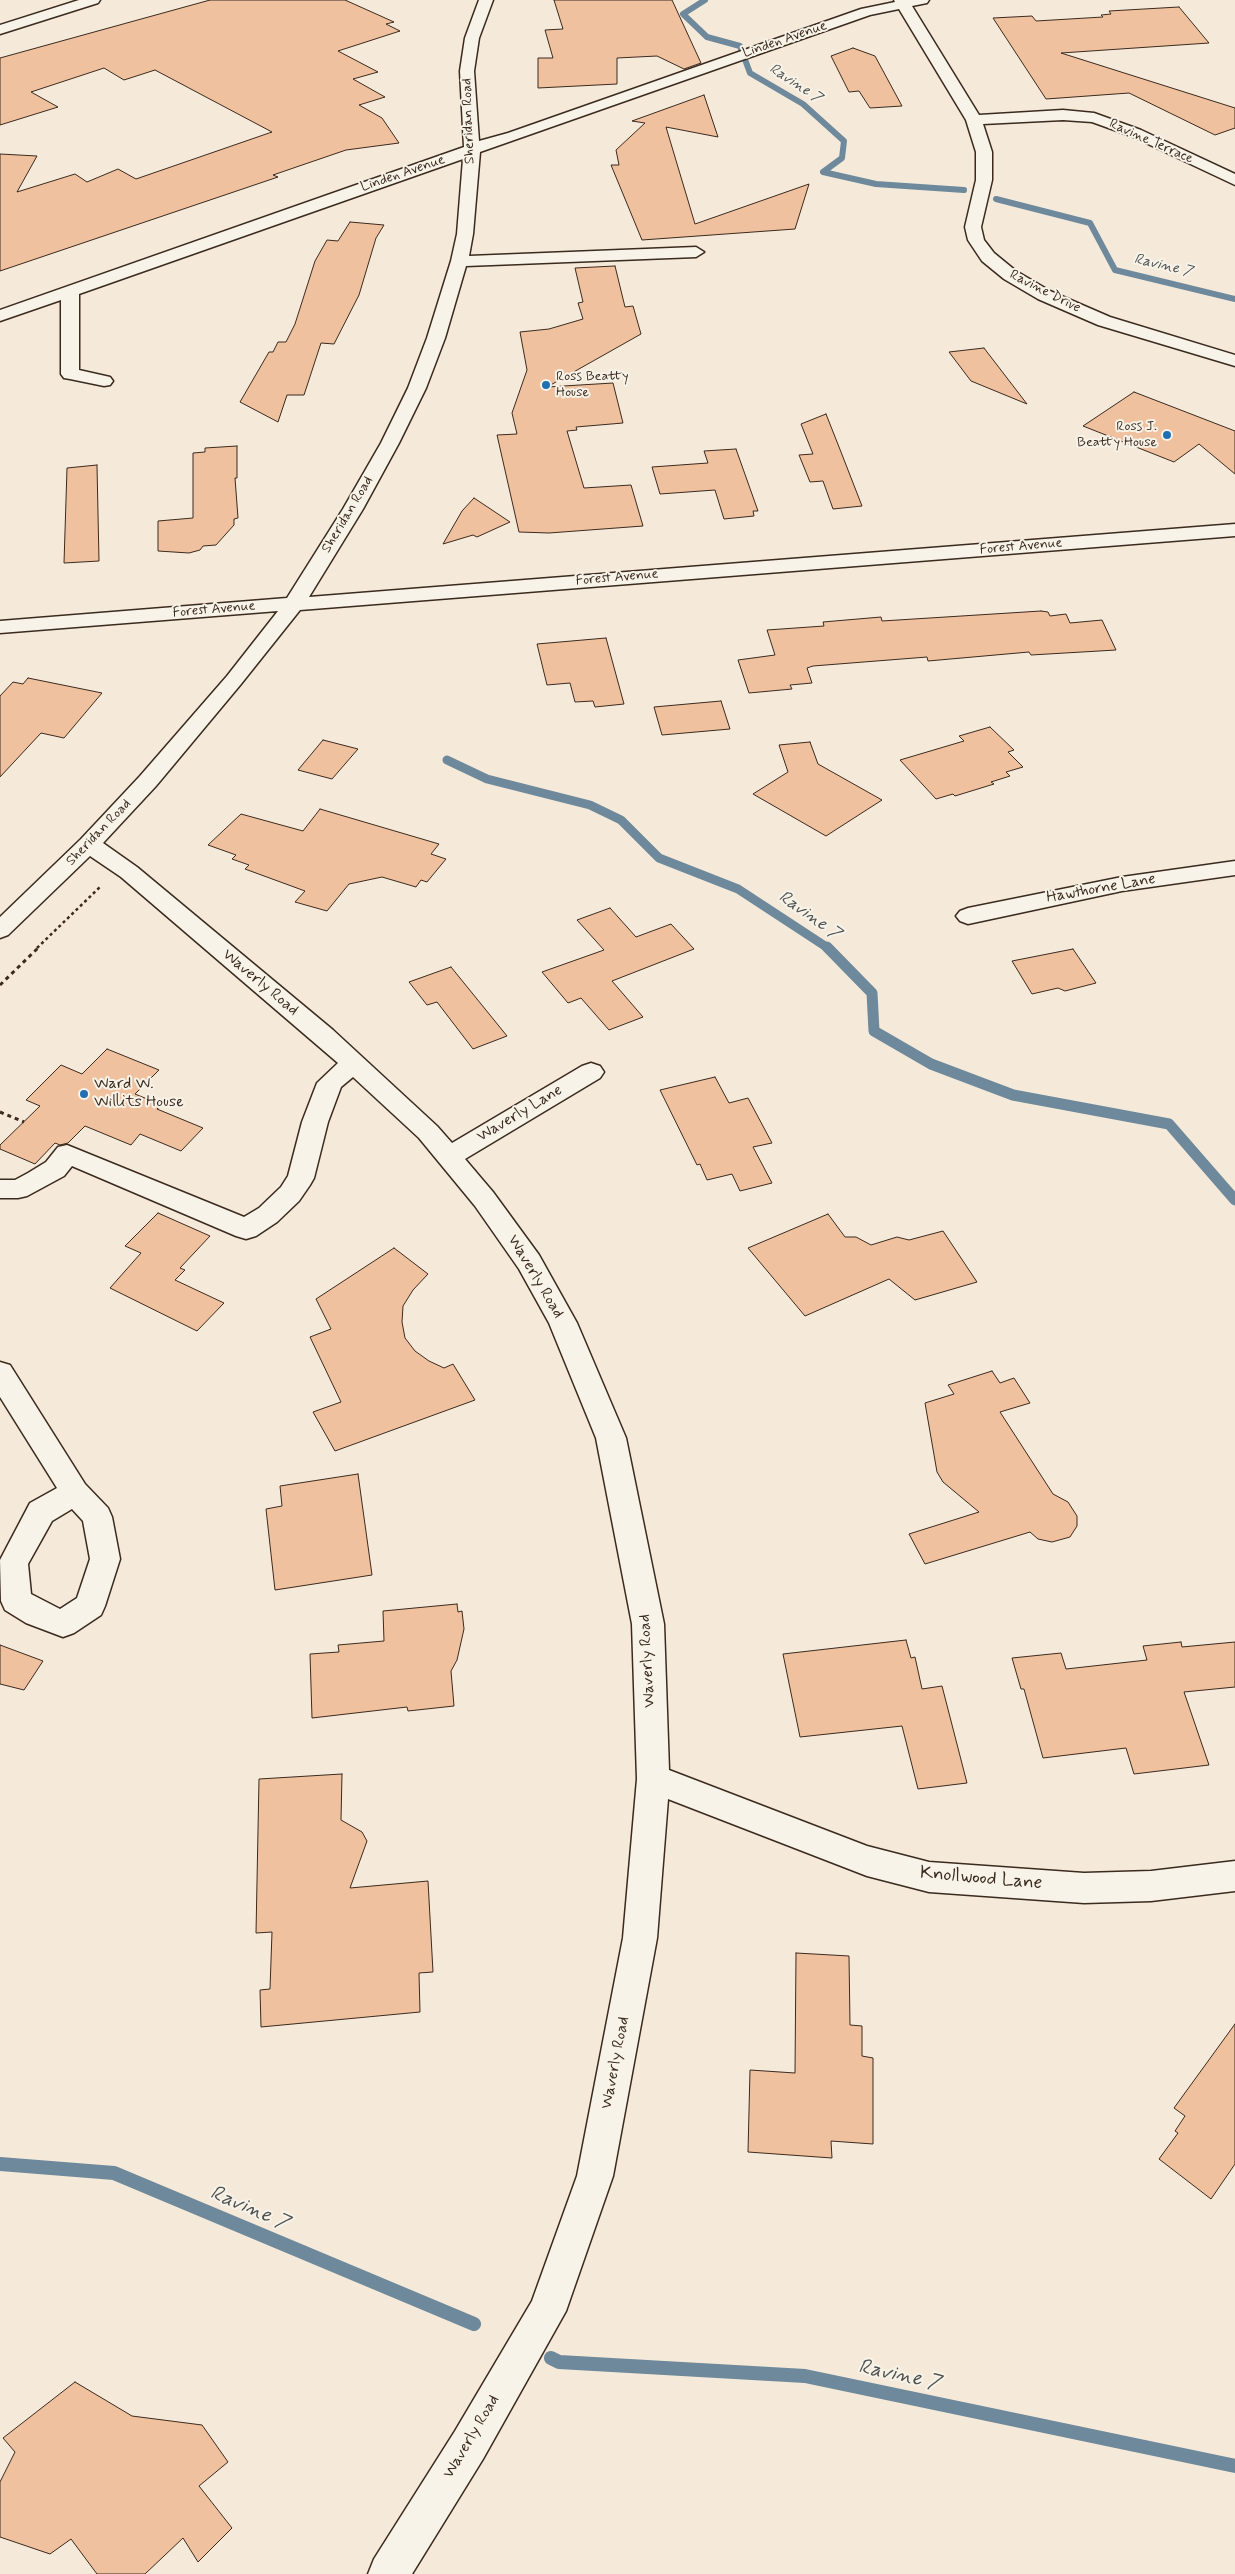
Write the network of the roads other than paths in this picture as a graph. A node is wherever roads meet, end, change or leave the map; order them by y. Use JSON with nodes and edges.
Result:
{"nodes":[{"id":1,"x":93,"y":0,"type":"edge"},
{"id":2,"x":486,"y":0,"type":"edge"},
{"id":3,"x":922,"y":0,"type":"edge"},
{"id":4,"x":902,"y":1,"type":"edge"},
{"id":5,"x":0,"y":30,"type":"edge"},
{"id":6,"x":974,"y":120,"type":"junction"},
{"id":7,"x":472,"y":150,"type":"junction"},
{"id":8,"x":1235,"y":180,"type":"edge"},
{"id":9,"x":696,"y":252,"type":"dead end"},
{"id":10,"x":459,"y":261,"type":"junction"},
{"id":11,"x":70,"y":291,"type":"junction"},
{"id":12,"x":0,"y":316,"type":"edge"},
{"id":13,"x":1235,"y":361,"type":"edge"},
{"id":14,"x":104,"y":381,"type":"dead end"},
{"id":15,"x":1235,"y":530,"type":"edge"},
{"id":16,"x":294,"y":604,"type":"junction"},
{"id":17,"x":0,"y":627,"type":"edge"},
{"id":18,"x":89,"y":844,"type":"junction"},
{"id":19,"x":1235,"y":868,"type":"edge"},
{"id":20,"x":968,"y":916,"type":"dead end"},
{"id":21,"x":0,"y":930,"type":"edge"},
{"id":22,"x":353,"y":1064,"type":"junction"},
{"id":23,"x":591,"y":1072,"type":"dead end"},
{"id":24,"x":450,"y":1156,"type":"junction"},
{"id":25,"x":0,"y":1189,"type":"edge"},
{"id":26,"x":0,"y":1373,"type":"edge"},
{"id":27,"x":75,"y":1492,"type":"dead end"},
{"id":28,"x":653,"y":1779,"type":"junction"},
{"id":29,"x":1235,"y":1876,"type":"edge"},
{"id":30,"x":389,"y":2574,"type":"edge"}],
"edges":[{"from":1,"to":5,"type":"street"},
{"from":2,"to":7,"type":"street","name":"Sheridan Road"},
{"from":3,"to":4,"type":"street","name":"Linden Avenue"},
{"from":4,"to":6,"type":"street","name":"Ravine Drive"},
{"from":4,"to":7,"type":"street","name":"Linden Avenue"},
{"from":6,"to":8,"type":"street","name":"Ravine Terrace"},
{"from":6,"to":13,"type":"street","name":"Ravine Drive"},
{"from":7,"to":10,"type":"street","name":"Sheridan Road"},
{"from":7,"to":11,"type":"street","name":"Linden Avenue"},
{"from":9,"to":10,"type":"street"},
{"from":10,"to":16,"type":"street","name":"Sheridan Road"},
{"from":11,"to":12,"type":"street","name":"Linden Avenue"},
{"from":11,"to":14,"type":"street"},
{"from":15,"to":16,"type":"street","name":"Forest Avenue"},
{"from":16,"to":17,"type":"street","name":"Forest Avenue"},
{"from":16,"to":18,"type":"street","name":"Sheridan Road"},
{"from":18,"to":21,"type":"street","name":"Sheridan Road"},
{"from":18,"to":22,"type":"street","name":"Waverly Road"},
{"from":19,"to":20,"type":"street","name":"Hawthorne Lane"},
{"from":22,"to":24,"type":"street","name":"Waverly Road"},
{"from":22,"to":25,"type":"street"},
{"from":23,"to":24,"type":"street","name":"Waverly Lane"},
{"from":24,"to":28,"type":"street","name":"Waverly Road"},
{"from":26,"to":27,"type":"street"},
{"from":28,"to":29,"type":"street","name":"Knollwood Lane"},
{"from":28,"to":30,"type":"street","name":"Waverly Road"}]}
